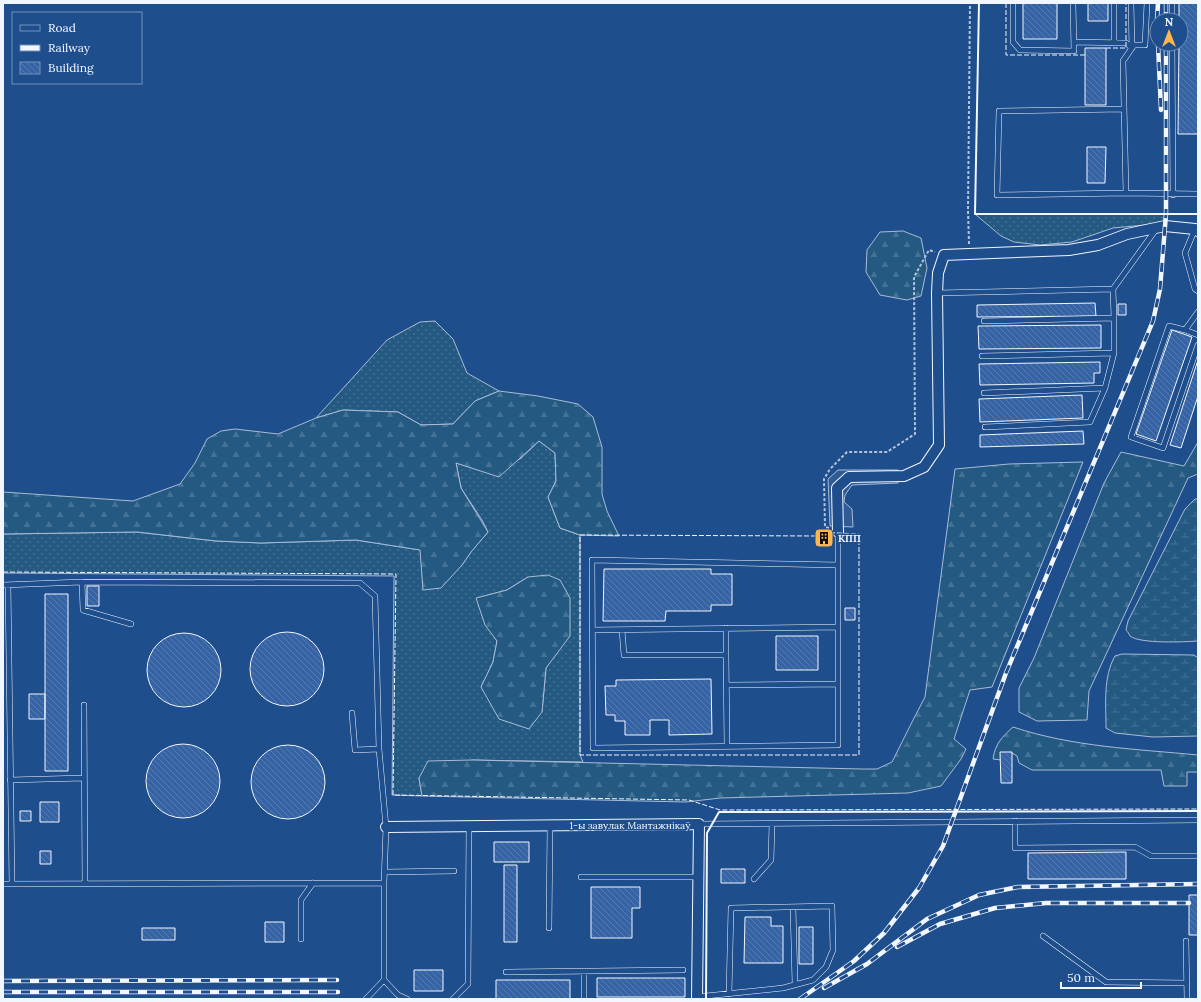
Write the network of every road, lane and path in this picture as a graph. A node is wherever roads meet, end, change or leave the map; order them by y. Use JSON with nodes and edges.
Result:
{"nodes":[{"id":1,"x":970,"y":3,"type":"edge"},
{"id":2,"x":1013,"y":3,"type":"edge"},
{"id":3,"x":1073,"y":3,"type":"edge"},
{"id":4,"x":1114,"y":3,"type":"edge"},
{"id":5,"x":1131,"y":3,"type":"edge"},
{"id":6,"x":1147,"y":3,"type":"edge"},
{"id":7,"x":1074,"y":42,"type":"junction"},
{"id":8,"x":1114,"y":43,"type":"junction"},
{"id":9,"x":1132,"y":48,"type":"junction"},
{"id":10,"x":1172,"y":52,"type":"edge"},
{"id":11,"x":1124,"y":108,"type":"junction"},
{"id":12,"x":1126,"y":194,"type":"junction"},
{"id":13,"x":1173,"y":194,"type":"junction"},
{"id":14,"x":1198,"y":194,"type":"edge"},
{"id":15,"x":1158,"y":228,"type":"junction"},
{"id":16,"x":1196,"y":230,"type":"edge"},
{"id":17,"x":944,"y":255,"type":"junction"},
{"id":18,"x":970,"y":255,"type":"junction"},
{"id":19,"x":1113,"y":289,"type":"junction"},
{"id":20,"x":1198,"y":291,"type":"edge"},
{"id":21,"x":937,"y":293,"type":"junction"},
{"id":22,"x":1198,"y":312,"type":"edge"},
{"id":23,"x":1114,"y":318,"type":"junction"},
{"id":24,"x":984,"y":321,"type":"dead end"},
{"id":25,"x":1185,"y":330,"type":"junction"},
{"id":26,"x":1198,"y":335,"type":"edge"},
{"id":27,"x":1198,"y":345,"type":"edge"},
{"id":28,"x":1114,"y":353,"type":"junction"},
{"id":29,"x":982,"y":356,"type":"dead end"},
{"id":30,"x":1105,"y":388,"type":"junction"},
{"id":31,"x":984,"y":393,"type":"dead end"},
{"id":32,"x":985,"y":427,"type":"dead end"},
{"id":33,"x":838,"y":532,"type":"junction"},
{"id":34,"x":838,"y":565,"type":"junction"},
{"id":35,"x":82,"y":582,"type":"junction"},
{"id":36,"x":6,"y":585,"type":"edge"},
{"id":37,"x":131,"y":624,"type":"dead end"},
{"id":38,"x":838,"y":627,"type":"junction"},
{"id":39,"x":726,"y":628,"type":"junction"},
{"id":40,"x":6,"y":630,"type":"edge"},
{"id":41,"x":592,"y":630,"type":"junction"},
{"id":42,"x":622,"y":630,"type":"junction"},
{"id":43,"x":726,"y":655,"type":"junction"},
{"id":44,"x":838,"y":684,"type":"junction"},
{"id":45,"x":727,"y":685,"type":"junction"},
{"id":46,"x":84,"y":705,"type":"dead end"},
{"id":47,"x":352,"y":713,"type":"dead end"},
{"id":48,"x":727,"y":746,"type":"junction"},
{"id":49,"x":379,"y":749,"type":"junction"},
{"id":50,"x":84,"y":778,"type":"junction"},
{"id":51,"x":10,"y":780,"type":"junction"},
{"id":52,"x":1198,"y":820,"type":"edge"},
{"id":53,"x":1015,"y":821,"type":"junction"},
{"id":54,"x":699,"y":824,"type":"junction"},
{"id":55,"x":772,"y":824,"type":"junction"},
{"id":56,"x":469,"y":826,"type":"junction"},
{"id":57,"x":550,"y":826,"type":"junction"},
{"id":58,"x":386,"y":827,"type":"junction"},
{"id":59,"x":1198,"y":856,"type":"edge"},
{"id":60,"x":454,"y":871,"type":"dead end"},
{"id":61,"x":385,"y":872,"type":"junction"},
{"id":62,"x":581,"y":877,"type":"dead end"},
{"id":63,"x":699,"y":877,"type":"junction"},
{"id":64,"x":754,"y":879,"type":"dead end"},
{"id":65,"x":313,"y":883,"type":"junction"},
{"id":66,"x":384,"y":883,"type":"junction"},
{"id":67,"x":3,"y":884,"type":"edge"},
{"id":68,"x":12,"y":884,"type":"junction"},
{"id":69,"x":85,"y":884,"type":"junction"},
{"id":70,"x":793,"y":906,"type":"junction"},
{"id":71,"x":549,"y":928,"type":"dead end"},
{"id":72,"x":1043,"y":936,"type":"dead end"},
{"id":73,"x":301,"y":939,"type":"dead end"},
{"id":74,"x":1186,"y":941,"type":"dead end"},
{"id":75,"x":683,"y":970,"type":"dead end"},
{"id":76,"x":584,"y":971,"type":"junction"},
{"id":77,"x":506,"y":972,"type":"dead end"},
{"id":78,"x":384,"y":980,"type":"junction"},
{"id":79,"x":1186,"y":983,"type":"junction"},
{"id":80,"x":795,"y":984,"type":"junction"},
{"id":81,"x":729,"y":994,"type":"junction"},
{"id":82,"x":697,"y":998,"type":"edge"},
{"id":83,"x":366,"y":999,"type":"edge"},
{"id":84,"x":407,"y":999,"type":"edge"},
{"id":85,"x":453,"y":999,"type":"edge"},
{"id":86,"x":584,"y":999,"type":"edge"},
{"id":87,"x":1186,"y":999,"type":"edge"}],
"edges":[{"from":1,"to":18,"type":"path"},
{"from":2,"to":7,"type":"lane"},
{"from":3,"to":7,"type":"lane"},
{"from":4,"to":8,"type":"lane"},
{"from":5,"to":9,"type":"lane"},
{"from":6,"to":9,"type":"lane"},
{"from":7,"to":8,"type":"lane"},
{"from":8,"to":9,"type":"lane"},
{"from":9,"to":11,"type":"lane"},
{"from":10,"to":13,"type":"lane"},
{"from":11,"to":12,"type":"lane"},
{"from":11,"to":12,"type":"lane"},
{"from":12,"to":13,"type":"lane"},
{"from":13,"to":14,"type":"lane"},
{"from":15,"to":16,"type":"street"},
{"from":15,"to":18,"type":"street"},
{"from":15,"to":19,"type":"lane"},
{"from":16,"to":20,"type":"lane"},
{"from":17,"to":18,"type":"street"},
{"from":17,"to":21,"type":"street"},
{"from":17,"to":33,"type":"path"},
{"from":19,"to":21,"type":"lane"},
{"from":19,"to":23,"type":"lane"},
{"from":21,"to":33,"type":"street"},
{"from":22,"to":25,"type":"lane"},
{"from":23,"to":24,"type":"lane"},
{"from":23,"to":28,"type":"lane"},
{"from":25,"to":26,"type":"lane"},
{"from":25,"to":27,"type":"lane"},
{"from":28,"to":29,"type":"lane"},
{"from":28,"to":30,"type":"lane"},
{"from":30,"to":31,"type":"lane"},
{"from":30,"to":32,"type":"lane"},
{"from":33,"to":34,"type":"lane"},
{"from":34,"to":38,"type":"lane"},
{"from":34,"to":41,"type":"lane"},
{"from":35,"to":36,"type":"lane"},
{"from":35,"to":37,"type":"lane"},
{"from":35,"to":49,"type":"lane"},
{"from":36,"to":40,"type":"lane"},
{"from":38,"to":39,"type":"lane"},
{"from":38,"to":44,"type":"lane"},
{"from":39,"to":42,"type":"lane"},
{"from":39,"to":43,"type":"lane"},
{"from":40,"to":51,"type":"lane"},
{"from":41,"to":42,"type":"lane"},
{"from":41,"to":48,"type":"lane"},
{"from":42,"to":43,"type":"lane"},
{"from":43,"to":45,"type":"lane"},
{"from":44,"to":45,"type":"lane"},
{"from":44,"to":48,"type":"lane"},
{"from":45,"to":48,"type":"lane"},
{"from":46,"to":50,"type":"lane"},
{"from":47,"to":49,"type":"lane"},
{"from":49,"to":58,"type":"lane"},
{"from":50,"to":51,"type":"lane"},
{"from":50,"to":69,"type":"lane"},
{"from":51,"to":68,"type":"lane"},
{"from":52,"to":53,"type":"lane"},
{"from":53,"to":55,"type":"lane"},
{"from":53,"to":59,"type":"lane"},
{"from":54,"to":55,"type":"lane"},
{"from":54,"to":57,"type":"street","name":"1-ы завулак Мантажнікаў"},
{"from":54,"to":63,"type":"street","name":"1-ы завулак Мантажнікаў"},
{"from":55,"to":64,"type":"lane"},
{"from":56,"to":57,"type":"street","name":"1-ы завулак Мантажнікаў"},
{"from":56,"to":58,"type":"street","name":"1-ы завулак Мантажнікаў"},
{"from":56,"to":85,"type":"lane"},
{"from":57,"to":71,"type":"lane"},
{"from":58,"to":61,"type":"lane"},
{"from":60,"to":61,"type":"lane"},
{"from":61,"to":66,"type":"lane"},
{"from":62,"to":63,"type":"lane"},
{"from":63,"to":82,"type":"street","name":"1-ы завулак Мантажнікаў"},
{"from":65,"to":66,"type":"lane"},
{"from":65,"to":69,"type":"lane"},
{"from":65,"to":73,"type":"lane"},
{"from":66,"to":78,"type":"lane"},
{"from":67,"to":68,"type":"lane"},
{"from":68,"to":69,"type":"lane"},
{"from":70,"to":80,"type":"lane"},
{"from":70,"to":80,"type":"lane"},
{"from":70,"to":81,"type":"lane"},
{"from":72,"to":79,"type":"lane"},
{"from":74,"to":79,"type":"lane"},
{"from":75,"to":76,"type":"lane"},
{"from":76,"to":77,"type":"lane"},
{"from":76,"to":86,"type":"lane"},
{"from":78,"to":83,"type":"lane"},
{"from":78,"to":84,"type":"lane"},
{"from":79,"to":87,"type":"lane"},
{"from":80,"to":81,"type":"lane"},
{"from":81,"to":82,"type":"lane"}]}
